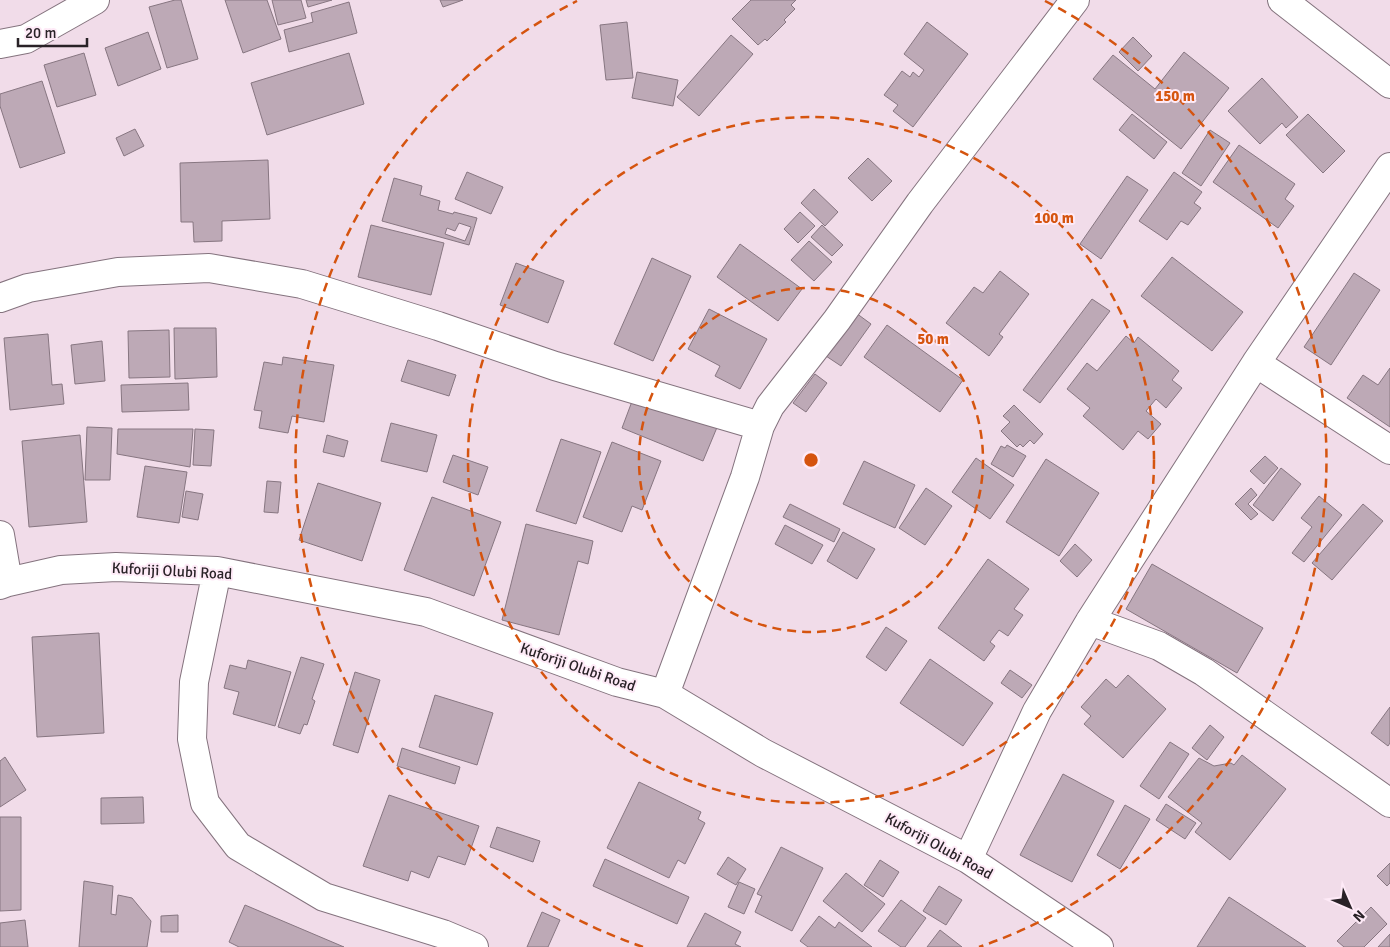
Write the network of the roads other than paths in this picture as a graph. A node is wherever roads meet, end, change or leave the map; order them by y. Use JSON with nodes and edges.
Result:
{"nodes":[{"id":1,"x":95,"y":0,"type":"edge"},
{"id":2,"x":1075,"y":0,"type":"edge"},
{"id":3,"x":1282,"y":0,"type":"edge"},
{"id":4,"x":0,"y":44,"type":"edge"},
{"id":5,"x":1390,"y":84,"type":"edge"},
{"id":6,"x":1390,"y":167,"type":"edge"},
{"id":7,"x":0,"y":298,"type":"edge"},
{"id":8,"x":1256,"y":362,"type":"junction"},
{"id":9,"x":760,"y":426,"type":"junction"},
{"id":10,"x":1390,"y":450,"type":"edge"},
{"id":11,"x":0,"y":535,"type":"edge"},
{"id":12,"x":217,"y":571,"type":"junction"},
{"id":13,"x":4,"y":583,"type":"edge"},
{"id":14,"x":1090,"y":621,"type":"junction"},
{"id":15,"x":665,"y":694,"type":"junction"},
{"id":16,"x":1390,"y":803,"type":"edge"},
{"id":17,"x":968,"y":859,"type":"junction"},
{"id":18,"x":474,"y":947,"type":"edge"},
{"id":19,"x":1099,"y":947,"type":"edge"}],
"edges":[{"from":1,"to":4,"type":"street"},
{"from":2,"to":9,"type":"street"},
{"from":3,"to":5,"type":"street"},
{"from":6,"to":8,"type":"street"},
{"from":7,"to":9,"type":"street"},
{"from":8,"to":10,"type":"street"},
{"from":8,"to":14,"type":"street"},
{"from":9,"to":15,"type":"street"},
{"from":11,"to":13,"type":"street"},
{"from":12,"to":13,"type":"street","name":"Kuforiji Olubi Road"},
{"from":12,"to":15,"type":"street","name":"Kuforiji Olubi Road"},
{"from":12,"to":18,"type":"street"},
{"from":14,"to":16,"type":"street"},
{"from":14,"to":17,"type":"street"},
{"from":15,"to":17,"type":"street","name":"Kuforiji Olubi Road"},
{"from":17,"to":19,"type":"street","name":"Kuforiji Olubi Road"}]}
